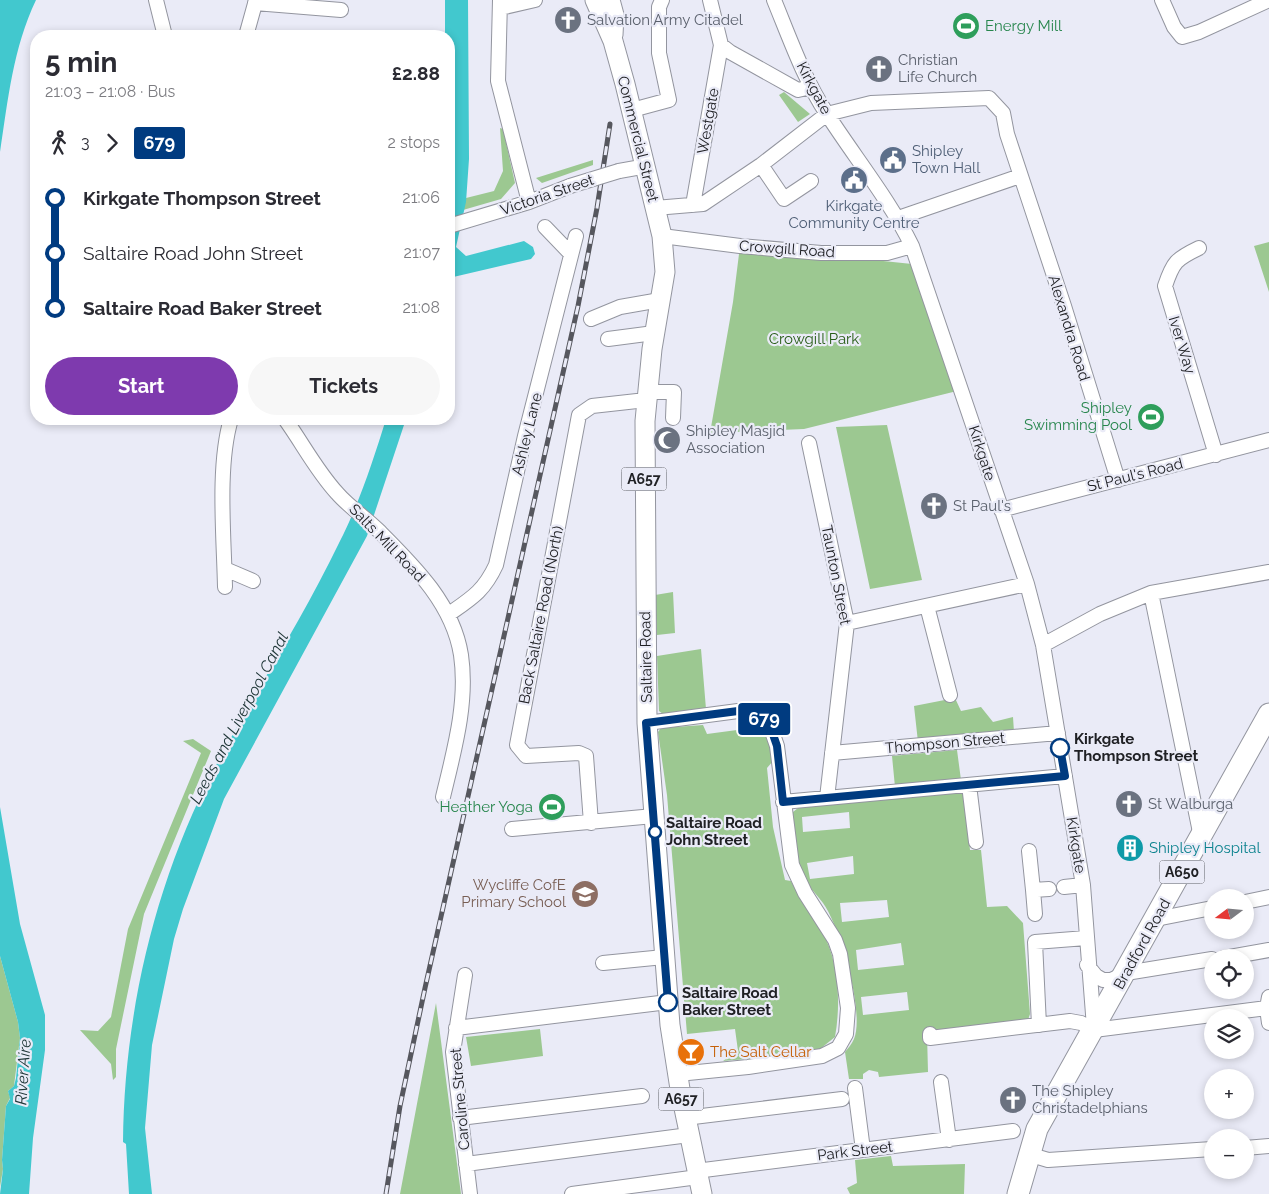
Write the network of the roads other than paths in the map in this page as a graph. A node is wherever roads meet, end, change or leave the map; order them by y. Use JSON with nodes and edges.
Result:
{"nodes":[{"id":1,"x":156,"y":0,"type":"edge"},
{"id":2,"x":534,"y":0,"type":"edge"},
{"id":3,"x":595,"y":0,"type":"edge"},
{"id":4,"x":610,"y":0,"type":"edge"},
{"id":5,"x":662,"y":0,"type":"edge"},
{"id":6,"x":710,"y":0,"type":"edge"},
{"id":7,"x":774,"y":0,"type":"edge"},
{"id":8,"x":1162,"y":0,"type":"edge"},
{"id":9,"x":1269,"y":0,"type":"edge"},
{"id":10,"x":255,"y":2,"type":"edge"},
{"id":11,"x":500,"y":4,"type":"edge"},
{"id":12,"x":341,"y":10,"type":"dead end"},
{"id":13,"x":164,"y":30,"type":"edge"},
{"id":14,"x":248,"y":30,"type":"edge"},
{"id":15,"x":613,"y":41,"type":"junction"},
{"id":16,"x":722,"y":44,"type":"junction"},
{"id":17,"x":811,"y":87,"type":"junction"},
{"id":18,"x":632,"y":110,"type":"junction"},
{"id":19,"x":827,"y":114,"type":"junction"},
{"id":20,"x":761,"y":165,"type":"junction"},
{"id":21,"x":647,"y":166,"type":"junction"},
{"id":22,"x":1020,"y":176,"type":"junction"},
{"id":23,"x":811,"y":181,"type":"dead end"},
{"id":24,"x":529,"y":202,"type":"junction"},
{"id":25,"x":693,"y":205,"type":"junction"},
{"id":26,"x":655,"y":208,"type":"junction"},
{"id":27,"x":898,"y":218,"type":"junction"},
{"id":28,"x":455,"y":224,"type":"edge"},
{"id":29,"x":545,"y":227,"type":"dead end"},
{"id":30,"x":576,"y":236,"type":"dead end"},
{"id":31,"x":662,"y":236,"type":"junction"},
{"id":32,"x":912,"y":246,"type":"junction"},
{"id":33,"x":1199,"y":248,"type":"dead end"},
{"id":34,"x":571,"y":254,"type":"junction"},
{"id":35,"x":660,"y":300,"type":"junction"},
{"id":36,"x":591,"y":319,"type":"dead end"},
{"id":37,"x":654,"y":334,"type":"junction"},
{"id":38,"x":608,"y":339,"type":"dead end"},
{"id":39,"x":647,"y":396,"type":"junction"},
{"id":40,"x":673,"y":418,"type":"dead end"},
{"id":41,"x":229,"y":425,"type":"edge"},
{"id":42,"x":289,"y":425,"type":"edge"},
{"id":43,"x":1269,"y":440,"type":"edge"},
{"id":44,"x":809,"y":443,"type":"dead end"},
{"id":45,"x":1216,"y":455,"type":"junction"},
{"id":46,"x":1118,"y":480,"type":"junction"},
{"id":47,"x":1001,"y":510,"type":"junction"},
{"id":48,"x":224,"y":569,"type":"junction"},
{"id":49,"x":1269,"y":572,"type":"edge"},
{"id":50,"x":253,"y":581,"type":"dead end"},
{"id":51,"x":1027,"y":584,"type":"junction"},
{"id":52,"x":225,"y":587,"type":"dead end"},
{"id":53,"x":1151,"y":593,"type":"junction"},
{"id":54,"x":927,"y":606,"type":"junction"},
{"id":55,"x":449,"y":614,"type":"junction"},
{"id":56,"x":847,"y":623,"type":"junction"},
{"id":57,"x":1043,"y":645,"type":"junction"},
{"id":58,"x":950,"y":695,"type":"dead end"},
{"id":59,"x":1267,"y":720,"type":"edge"},
{"id":60,"x":646,"y":723,"type":"junction"},
{"id":61,"x":1058,"y":733,"type":"junction"},
{"id":62,"x":832,"y":754,"type":"junction"},
{"id":63,"x":1065,"y":776,"type":"junction"},
{"id":64,"x":969,"y":785,"type":"junction"},
{"id":65,"x":443,"y":797,"type":"dead end"},
{"id":66,"x":827,"y":798,"type":"junction"},
{"id":67,"x":783,"y":802,"type":"junction"},
{"id":68,"x":654,"y":816,"type":"junction"},
{"id":69,"x":591,"y":823,"type":"junction"},
{"id":70,"x":512,"y":828,"type":"dead end"},
{"id":71,"x":1201,"y":838,"type":"junction"},
{"id":72,"x":976,"y":842,"type":"dead end"},
{"id":73,"x":1029,"y":851,"type":"dead end"},
{"id":74,"x":1083,"y":885,"type":"junction"},
{"id":75,"x":1064,"y":887,"type":"dead end"},
{"id":76,"x":1049,"y":889,"type":"dead end"},
{"id":77,"x":1033,"y":890,"type":"junction"},
{"id":78,"x":1269,"y":897,"type":"edge"},
{"id":79,"x":1254,"y":900,"type":"edge"},
{"id":80,"x":1204,"y":910,"type":"edge"},
{"id":81,"x":1035,"y":914,"type":"dead end"},
{"id":82,"x":1156,"y":920,"type":"junction"},
{"id":83,"x":1086,"y":938,"type":"junction"},
{"id":84,"x":1269,"y":950,"type":"edge"},
{"id":85,"x":1254,"y":953,"type":"edge"},
{"id":86,"x":664,"y":956,"type":"junction"},
{"id":87,"x":1204,"y":960,"type":"edge"},
{"id":88,"x":603,"y":963,"type":"dead end"},
{"id":89,"x":1087,"y":965,"type":"junction"},
{"id":90,"x":1126,"y":973,"type":"junction"},
{"id":91,"x":465,"y":975,"type":"dead end"},
{"id":92,"x":668,"y":1002,"type":"junction"},
{"id":93,"x":1268,"y":1002,"type":"edge"},
{"id":94,"x":1269,"y":1023,"type":"edge"},
{"id":95,"x":1039,"y":1025,"type":"junction"},
{"id":96,"x":456,"y":1028,"type":"junction"},
{"id":97,"x":1094,"y":1030,"type":"junction"},
{"id":98,"x":930,"y":1034,"type":"dead end"},
{"id":99,"x":678,"y":1074,"type":"junction"},
{"id":100,"x":941,"y":1082,"type":"dead end"},
{"id":101,"x":855,"y":1088,"type":"dead end"},
{"id":102,"x":642,"y":1096,"type":"dead end"},
{"id":103,"x":842,"y":1099,"type":"dead end"},
{"id":104,"x":460,"y":1118,"type":"junction"},
{"id":105,"x":687,"y":1126,"type":"junction"},
{"id":106,"x":1013,"y":1131,"type":"dead end"},
{"id":107,"x":949,"y":1140,"type":"junction"},
{"id":108,"x":1269,"y":1146,"type":"edge"},
{"id":109,"x":1254,"y":1147,"type":"edge"},
{"id":110,"x":863,"y":1150,"type":"junction"},
{"id":111,"x":1204,"y":1150,"type":"edge"},
{"id":112,"x":1028,"y":1154,"type":"junction"},
{"id":113,"x":466,"y":1164,"type":"junction"},
{"id":114,"x":699,"y":1181,"type":"edge"},
{"id":115,"x":470,"y":1194,"type":"edge"},
{"id":116,"x":572,"y":1194,"type":"edge"},
{"id":117,"x":1018,"y":1194,"type":"edge"}],
"edges":[{"from":1,"to":13,"type":"street"},
{"from":2,"to":11,"type":"street"},
{"from":3,"to":15,"type":"main road","name":"Commercial Street","number":"A657"},
{"from":4,"to":15,"type":"main road","name":"Commercial Street","number":"A657"},
{"from":5,"to":18,"type":"street"},
{"from":6,"to":16,"type":"street","name":"Westgate"},
{"from":7,"to":17,"type":"street","name":"Kirkgate"},
{"from":8,"to":9,"type":"street"},
{"from":10,"to":12,"type":"street"},
{"from":10,"to":14,"type":"street"},
{"from":11,"to":24,"type":"street"},
{"from":15,"to":18,"type":"main road","name":"Commercial Street","number":"A657"},
{"from":16,"to":17,"type":"street"},
{"from":16,"to":25,"type":"street","name":"Westgate"},
{"from":17,"to":19,"type":"street","name":"Kirkgate"},
{"from":18,"to":21,"type":"main road","name":"Commercial Street","number":"A657"},
{"from":19,"to":20,"type":"street"},
{"from":19,"to":22,"type":"street","name":"Alexandra Road"},
{"from":19,"to":27,"type":"street","name":"Kirkgate"},
{"from":20,"to":23,"type":"street"},
{"from":20,"to":25,"type":"street"},
{"from":21,"to":24,"type":"street","name":"Victoria Street","bridge":true},
{"from":21,"to":26,"type":"main road","name":"Commercial Street","number":"A657"},
{"from":22,"to":27,"type":"street"},
{"from":22,"to":46,"type":"street","name":"Alexandra Road"},
{"from":24,"to":28,"type":"street","name":"Victoria Street"},
{"from":25,"to":26,"type":"street"},
{"from":26,"to":31,"type":"main road","name":"Commercial Street","number":"A657"},
{"from":27,"to":32,"type":"street","name":"Kirkgate"},
{"from":29,"to":34,"type":"street"},
{"from":30,"to":34,"type":"street","name":"Ashley Lane"},
{"from":31,"to":32,"type":"street","name":"Crowgill Road"},
{"from":31,"to":35,"type":"main road","name":"Saltaire Road","number":"A657"},
{"from":32,"to":47,"type":"street","name":"Kirkgate"},
{"from":33,"to":45,"type":"street","name":"Iver Way"},
{"from":34,"to":55,"type":"street","name":"Ashley Lane"},
{"from":35,"to":36,"type":"street"},
{"from":35,"to":37,"type":"main road","name":"Saltaire Road","number":"A657"},
{"from":37,"to":38,"type":"street"},
{"from":37,"to":39,"type":"main road","name":"Saltaire Road","number":"A657"},
{"from":39,"to":40,"type":"street"},
{"from":39,"to":60,"type":"main road","name":"Saltaire Road","number":"A657"},
{"from":39,"to":69,"type":"street","name":"Back Saltaire Road (North)"},
{"from":41,"to":48,"type":"street"},
{"from":42,"to":55,"type":"street","name":"Salts Mill Road"},
{"from":43,"to":45,"type":"street","name":"St Paul's Road"},
{"from":44,"to":56,"type":"street","name":"Taunton Street"},
{"from":45,"to":46,"type":"street","name":"St Paul's Road"},
{"from":46,"to":47,"type":"street","name":"St Paul's Road"},
{"from":47,"to":51,"type":"street","name":"Kirkgate"},
{"from":48,"to":50,"type":"street"},
{"from":48,"to":52,"type":"street"},
{"from":49,"to":53,"type":"street"},
{"from":51,"to":54,"type":"street"},
{"from":51,"to":57,"type":"street","name":"Kirkgate"},
{"from":53,"to":57,"type":"street"},
{"from":53,"to":71,"type":"street"},
{"from":54,"to":56,"type":"street"},
{"from":54,"to":58,"type":"street"},
{"from":55,"to":65,"type":"street","name":"Salts Mill Road"},
{"from":56,"to":62,"type":"street","name":"Taunton Street"},
{"from":57,"to":61,"type":"street","name":"Kirkgate"},
{"from":59,"to":71,"type":"highway","name":"Bradford Road","number":"A650"},
{"from":60,"to":67,"type":"street"},
{"from":60,"to":68,"type":"main road","name":"Saltaire Road","number":"A657"},
{"from":61,"to":62,"type":"street","name":"Thompson Street"},
{"from":61,"to":63,"type":"street","name":"Kirkgate"},
{"from":62,"to":66,"type":"street","name":"Taunton Street"},
{"from":63,"to":64,"type":"street"},
{"from":63,"to":74,"type":"street","name":"Kirkgate"},
{"from":64,"to":66,"type":"street"},
{"from":64,"to":72,"type":"street"},
{"from":66,"to":67,"type":"street"},
{"from":67,"to":99,"type":"street"},
{"from":68,"to":69,"type":"street"},
{"from":68,"to":86,"type":"main road","name":"Saltaire Road","number":"A657"},
{"from":69,"to":70,"type":"street"},
{"from":71,"to":82,"type":"highway","name":"Bradford Road","number":"A650"},
{"from":73,"to":77,"type":"street"},
{"from":74,"to":75,"type":"street"},
{"from":74,"to":83,"type":"street","name":"Kirkgate"},
{"from":76,"to":77,"type":"street"},
{"from":77,"to":81,"type":"street"},
{"from":78,"to":79,"type":"street"},
{"from":80,"to":82,"type":"street"},
{"from":82,"to":90,"type":"highway","name":"Bradford Road","number":"A650"},
{"from":83,"to":89,"type":"street","name":"Kirkgate"},
{"from":83,"to":95,"type":"street"},
{"from":84,"to":85,"type":"street"},
{"from":86,"to":88,"type":"street"},
{"from":86,"to":92,"type":"main road","name":"Saltaire Road","number":"A657"},
{"from":87,"to":90,"type":"street"},
{"from":89,"to":90,"type":"street"},
{"from":89,"to":97,"type":"street","name":"Kirkgate"},
{"from":90,"to":97,"type":"highway","name":"Bradford Road","number":"A650"},
{"from":91,"to":96,"type":"street","name":"Caroline Street"},
{"from":92,"to":96,"type":"street"},
{"from":92,"to":99,"type":"main road","name":"Saltaire Road","number":"A657"},
{"from":93,"to":94,"type":"street"},
{"from":93,"to":97,"type":"street"},
{"from":95,"to":97,"type":"street"},
{"from":95,"to":98,"type":"street"},
{"from":96,"to":104,"type":"street","name":"Caroline Street"},
{"from":97,"to":112,"type":"highway","name":"Bradford Road","number":"A650"},
{"from":99,"to":105,"type":"main road","name":"Saltaire Road","number":"A657"},
{"from":100,"to":107,"type":"street"},
{"from":101,"to":110,"type":"street"},
{"from":102,"to":104,"type":"street"},
{"from":103,"to":105,"type":"street"},
{"from":104,"to":113,"type":"street","name":"Caroline Street"},
{"from":105,"to":113,"type":"street"},
{"from":105,"to":114,"type":"main road","name":"Saltaire Road","number":"A657"},
{"from":106,"to":107,"type":"street","name":"Park Street"},
{"from":107,"to":110,"type":"street","name":"Park Street"},
{"from":108,"to":109,"type":"street"},
{"from":110,"to":114,"type":"street","name":"Park Street"},
{"from":111,"to":112,"type":"street"},
{"from":112,"to":117,"type":"highway","number":"A650"},
{"from":113,"to":115,"type":"street","name":"Caroline Street"},
{"from":114,"to":116,"type":"street","name":"Park Street"}]}
